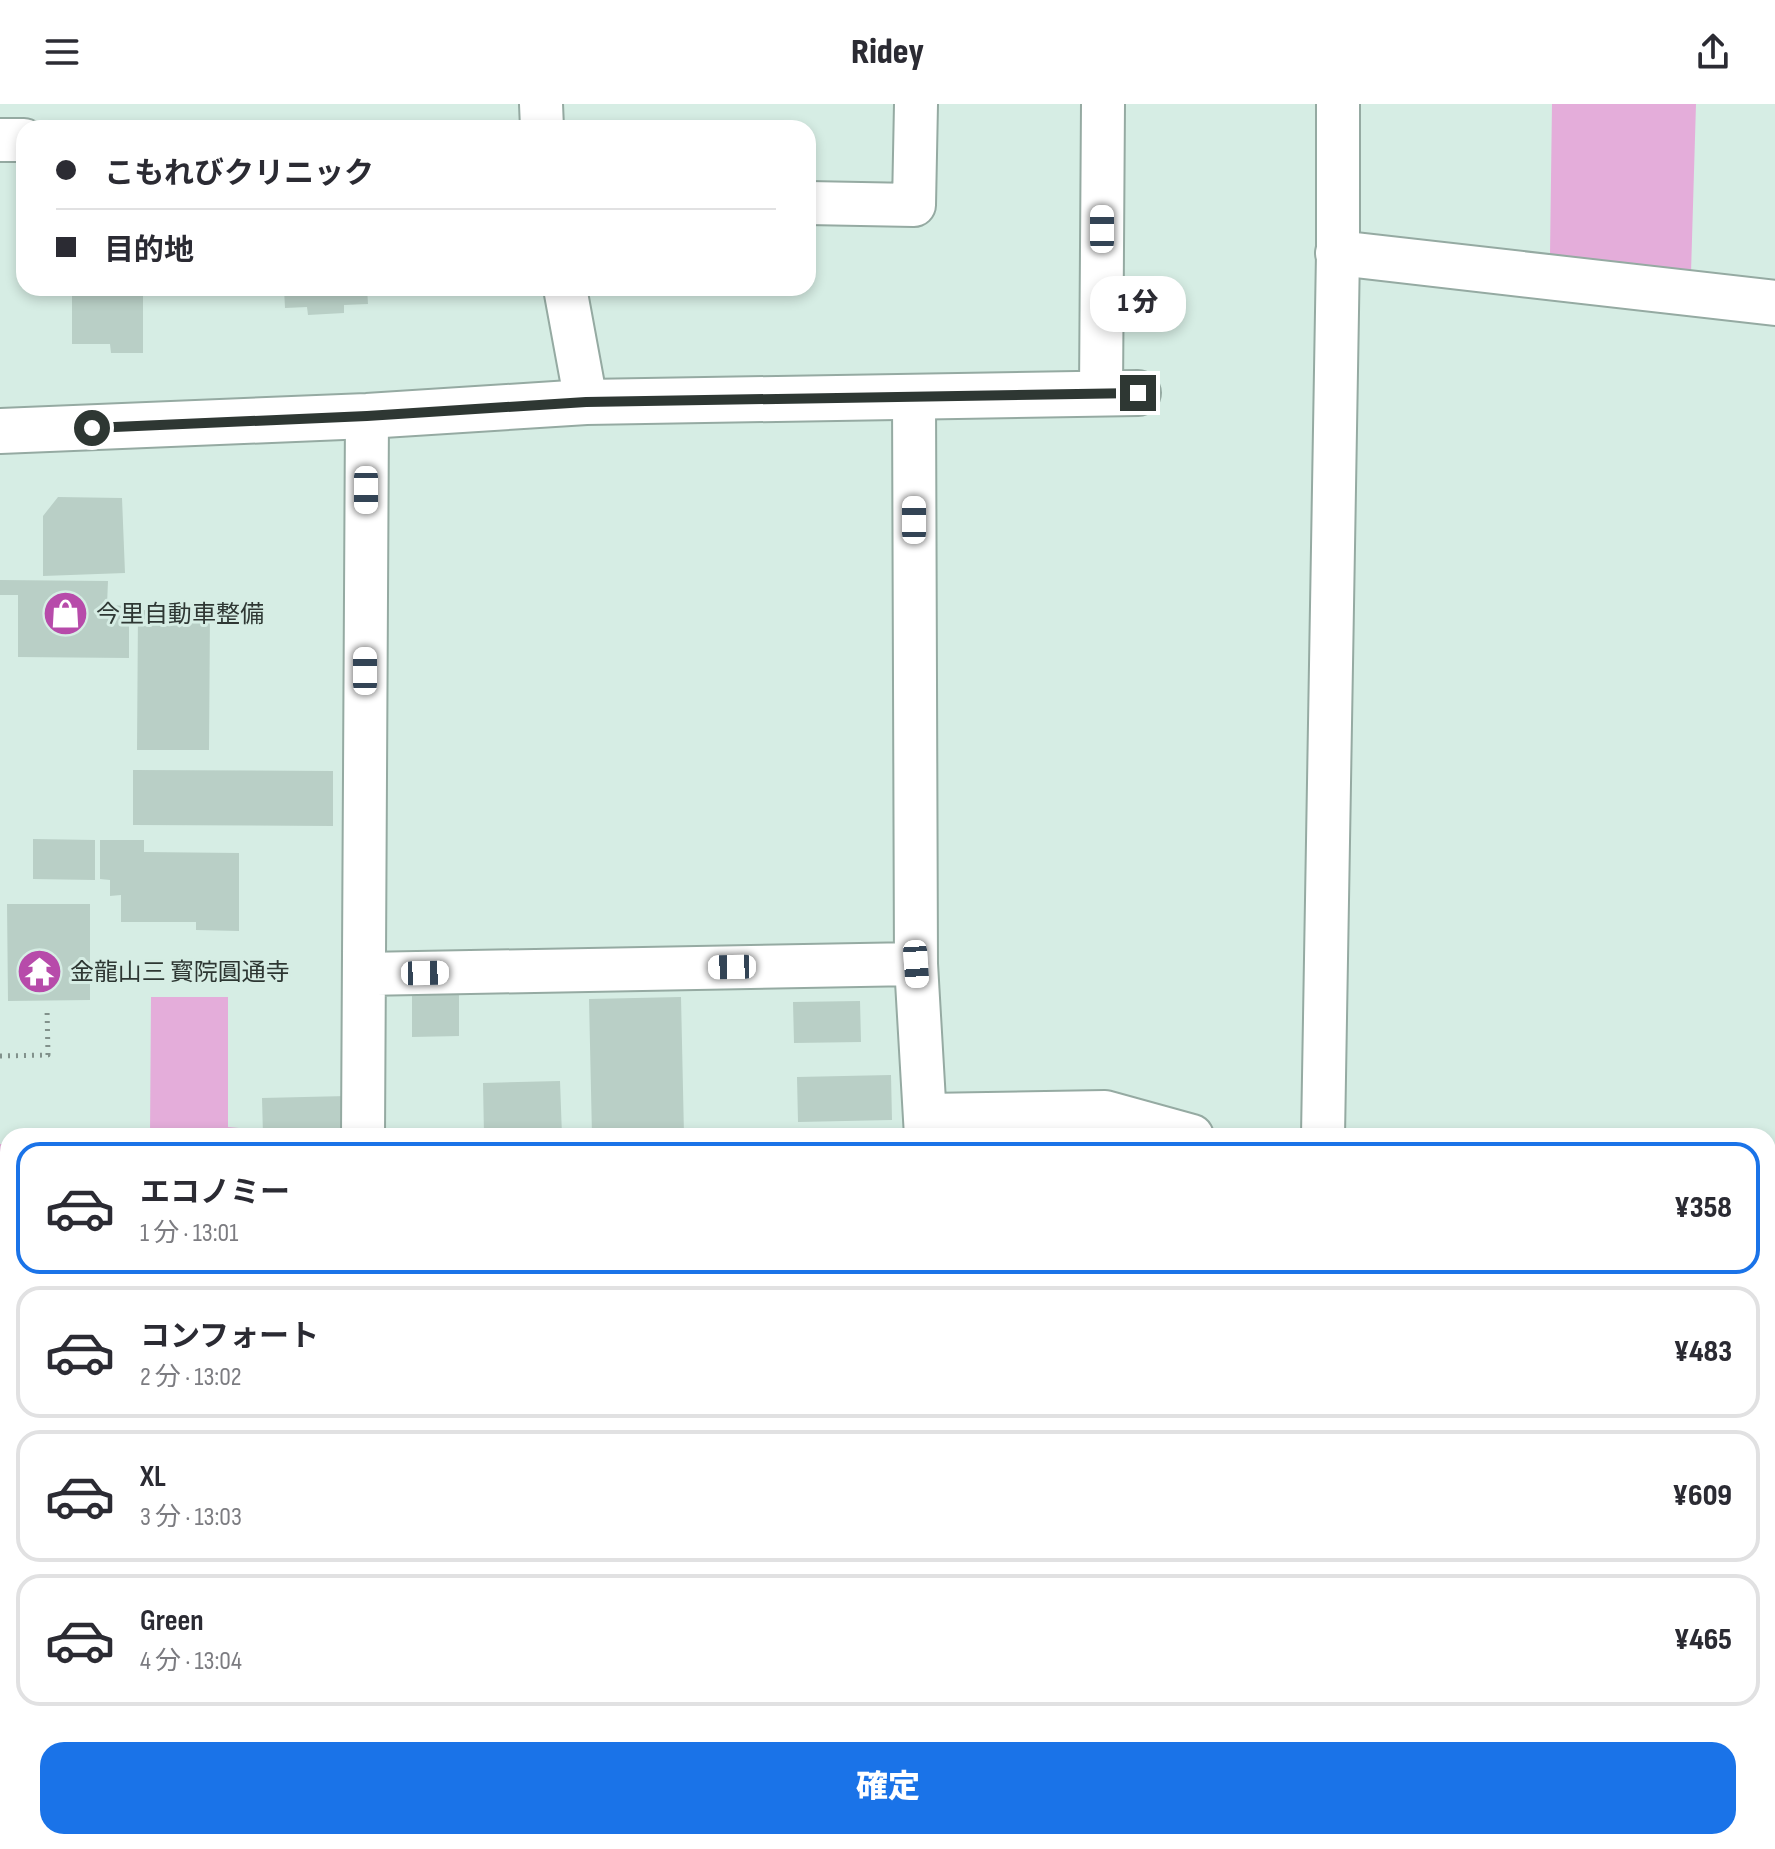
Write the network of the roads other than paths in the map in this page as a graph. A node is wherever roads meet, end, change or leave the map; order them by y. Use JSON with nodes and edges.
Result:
{"nodes":[{"id":1,"x":916,"y":104,"type":"edge"},
{"id":2,"x":1103,"y":104,"type":"edge"},
{"id":3,"x":1338,"y":104,"type":"edge"},
{"id":4,"x":816,"y":203,"type":"edge"},
{"id":5,"x":1338,"y":253,"type":"junction"},
{"id":6,"x":566,"y":296,"type":"edge"},
{"id":7,"x":1775,"y":303,"type":"edge"},
{"id":8,"x":1120,"y":393,"type":"joint"},
{"id":9,"x":914,"y":396,"type":"junction"},
{"id":10,"x":586,"y":402,"type":"junction"},
{"id":11,"x":367,"y":416,"type":"junction"},
{"id":12,"x":0,"y":431,"type":"edge"},
{"id":13,"x":916,"y":964,"type":"junction"},
{"id":14,"x":364,"y":974,"type":"junction"},
{"id":15,"x":926,"y":1126,"type":"edge"},
{"id":16,"x":363,"y":1128,"type":"edge"},
{"id":17,"x":1163,"y":1128,"type":"edge"},
{"id":18,"x":1323,"y":1128,"type":"edge"}],
"edges":[{"from":1,"to":4,"type":"street"},
{"from":2,"to":8,"type":"street"},
{"from":3,"to":5,"type":"street"},
{"from":5,"to":7,"type":"street"},
{"from":5,"to":18,"type":"street"},
{"from":6,"to":10,"type":"street"},
{"from":8,"to":9,"type":"street"},
{"from":9,"to":10,"type":"street"},
{"from":9,"to":13,"type":"street"},
{"from":10,"to":11,"type":"street"},
{"from":11,"to":12,"type":"street"},
{"from":11,"to":14,"type":"street"},
{"from":13,"to":14,"type":"street"},
{"from":13,"to":15,"type":"street"},
{"from":14,"to":16,"type":"street"},
{"from":15,"to":17,"type":"street"}]}
